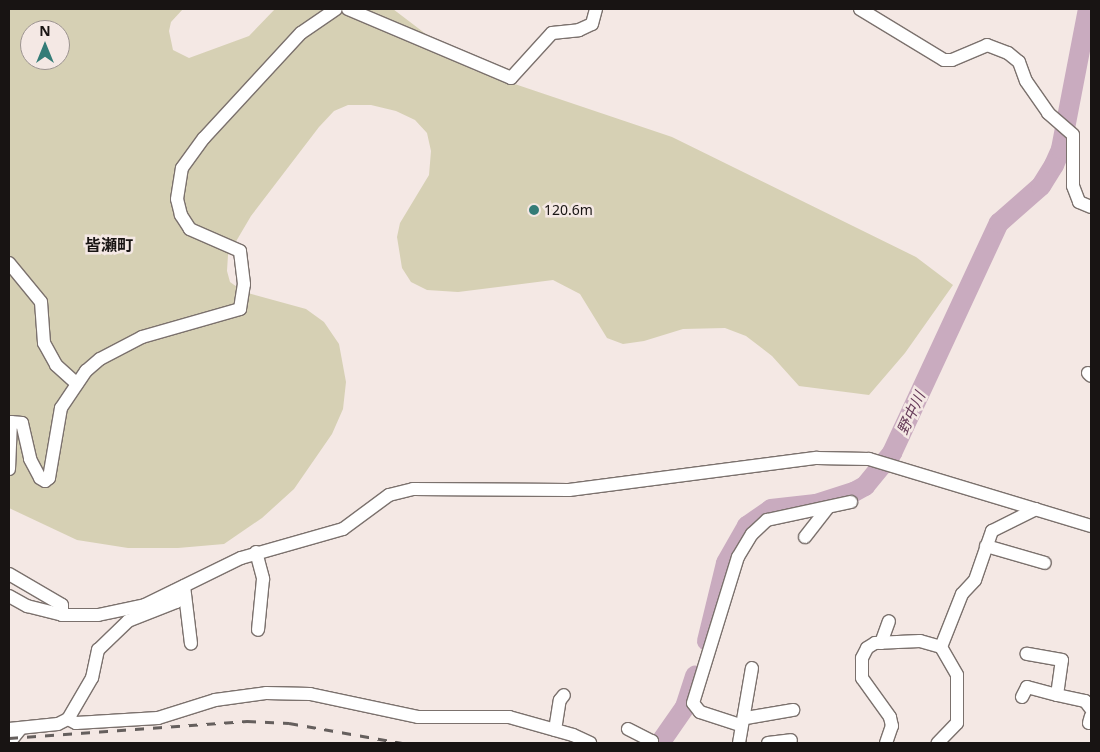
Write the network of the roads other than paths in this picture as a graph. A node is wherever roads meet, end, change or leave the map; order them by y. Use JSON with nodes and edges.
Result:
{"nodes":[{"id":1,"x":336,"y":9,"type":"edge"},
{"id":2,"x":348,"y":9,"type":"edge"},
{"id":3,"x":596,"y":9,"type":"edge"},
{"id":4,"x":860,"y":9,"type":"edge"},
{"id":5,"x":1091,"y":207,"type":"edge"},
{"id":6,"x":9,"y":263,"type":"edge"},
{"id":7,"x":77,"y":384,"type":"junction"},
{"id":8,"x":9,"y":469,"type":"edge"},
{"id":9,"x":851,"y":502,"type":"dead end"},
{"id":10,"x":827,"y":509,"type":"junction"},
{"id":11,"x":1036,"y":509,"type":"junction"},
{"id":12,"x":1091,"y":526,"type":"edge"},
{"id":13,"x":805,"y":537,"type":"dead end"},
{"id":14,"x":986,"y":546,"type":"junction"},
{"id":15,"x":256,"y":552,"type":"junction"},
{"id":16,"x":1045,"y":563,"type":"dead end"},
{"id":17,"x":9,"y":574,"type":"edge"},
{"id":18,"x":179,"y":588,"type":"junction"},
{"id":19,"x":9,"y":596,"type":"edge"},
{"id":20,"x":62,"y":615,"type":"junction"},
{"id":21,"x":889,"y":621,"type":"dead end"},
{"id":22,"x":258,"y":630,"type":"dead end"},
{"id":23,"x":880,"y":642,"type":"junction"},
{"id":24,"x":191,"y":644,"type":"dead end"},
{"id":25,"x":941,"y":647,"type":"junction"},
{"id":26,"x":1026,"y":654,"type":"dead end"},
{"id":27,"x":752,"y":668,"type":"dead end"},
{"id":28,"x":564,"y":695,"type":"dead end"},
{"id":29,"x":1056,"y":695,"type":"junction"},
{"id":30,"x":1022,"y":697,"type":"dead end"},
{"id":31,"x":787,"y":707,"type":"dead end"},
{"id":32,"x":1091,"y":709,"type":"edge"},
{"id":33,"x":68,"y":719,"type":"junction"},
{"id":34,"x":743,"y":722,"type":"junction"},
{"id":35,"x":15,"y":729,"type":"edge"},
{"id":36,"x":628,"y":729,"type":"dead end"},
{"id":37,"x":555,"y":730,"type":"junction"},
{"id":38,"x":791,"y":740,"type":"dead end"},
{"id":39,"x":9,"y":743,"type":"edge"},
{"id":40,"x":590,"y":743,"type":"edge"},
{"id":41,"x":651,"y":743,"type":"edge"},
{"id":42,"x":739,"y":743,"type":"edge"},
{"id":43,"x":768,"y":743,"type":"edge"},
{"id":44,"x":886,"y":743,"type":"edge"},
{"id":45,"x":938,"y":743,"type":"edge"}],
"edges":[{"from":1,"to":7,"type":"street"},
{"from":2,"to":3,"type":"street"},
{"from":4,"to":5,"type":"street"},
{"from":6,"to":7,"type":"street"},
{"from":7,"to":8,"type":"street"},
{"from":9,"to":10,"type":"street"},
{"from":10,"to":13,"type":"street"},
{"from":10,"to":34,"type":"street"},
{"from":11,"to":12,"type":"street"},
{"from":11,"to":14,"type":"street"},
{"from":11,"to":15,"type":"street"},
{"from":14,"to":16,"type":"street"},
{"from":14,"to":25,"type":"street"},
{"from":15,"to":18,"type":"street"},
{"from":15,"to":22,"type":"street"},
{"from":17,"to":20,"type":"street"},
{"from":18,"to":20,"type":"street"},
{"from":18,"to":24,"type":"street"},
{"from":18,"to":33,"type":"street"},
{"from":19,"to":20,"type":"street"},
{"from":21,"to":23,"type":"street"},
{"from":23,"to":25,"type":"street"},
{"from":23,"to":44,"type":"street"},
{"from":25,"to":45,"type":"street"},
{"from":26,"to":29,"type":"street"},
{"from":27,"to":34,"type":"street"},
{"from":28,"to":37,"type":"street"},
{"from":29,"to":30,"type":"street"},
{"from":29,"to":32,"type":"street"},
{"from":31,"to":34,"type":"street"},
{"from":33,"to":35,"type":"street"},
{"from":33,"to":37,"type":"street"},
{"from":34,"to":42,"type":"street"},
{"from":35,"to":39,"type":"street"},
{"from":36,"to":41,"type":"street"},
{"from":37,"to":40,"type":"street"},
{"from":38,"to":43,"type":"street"}]}
